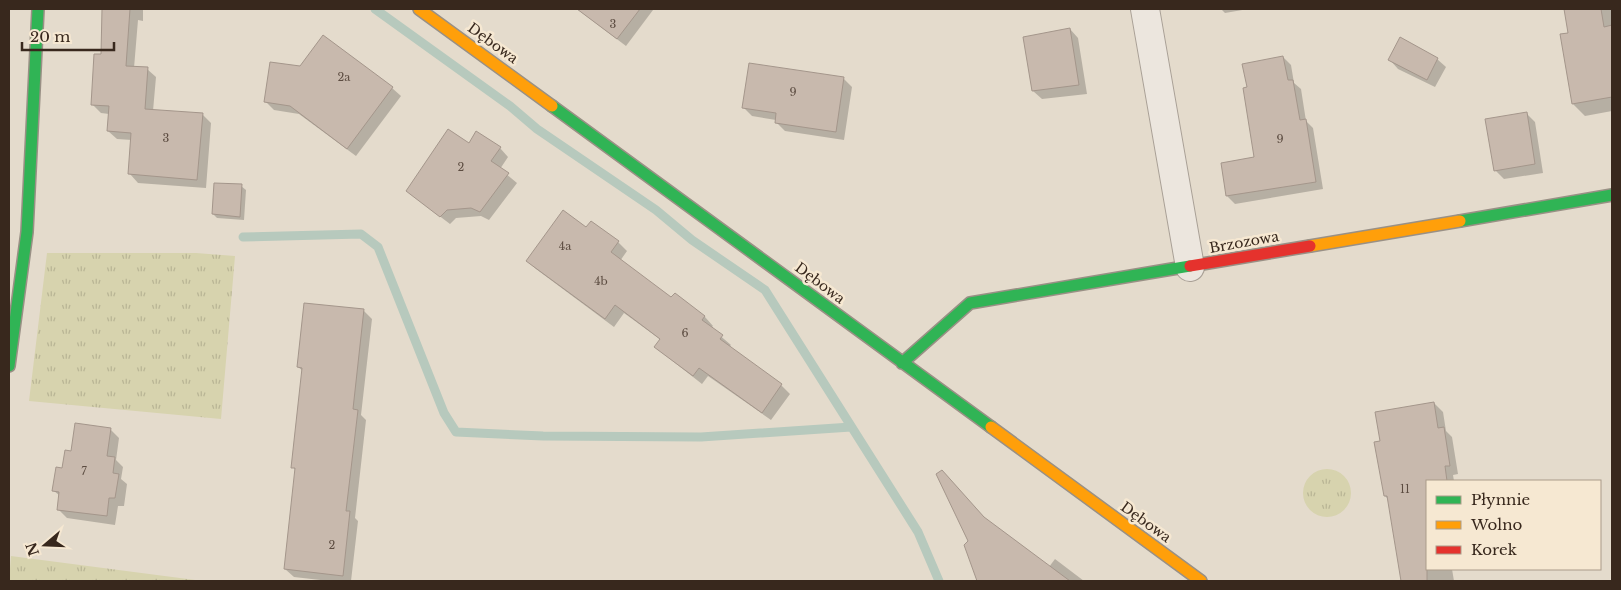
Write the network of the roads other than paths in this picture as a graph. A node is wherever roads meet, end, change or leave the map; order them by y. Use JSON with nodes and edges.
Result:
{"nodes":[{"id":1,"x":38,"y":9,"type":"edge"},
{"id":2,"x":420,"y":9,"type":"edge"},
{"id":3,"x":1145,"y":9,"type":"edge"},
{"id":4,"x":1612,"y":194,"type":"edge"},
{"id":5,"x":1190,"y":267,"type":"junction"},
{"id":6,"x":902,"y":363,"type":"junction"},
{"id":7,"x":9,"y":366,"type":"edge"},
{"id":8,"x":1202,"y":581,"type":"edge"}],
"edges":[{"from":1,"to":7,"type":"street"},
{"from":2,"to":6,"type":"street","name":"Dębowa"},
{"from":3,"to":5,"type":"street"},
{"from":4,"to":5,"type":"street","name":"Brzozowa"},
{"from":5,"to":6,"type":"street","name":"Brzozowa"},
{"from":6,"to":8,"type":"street","name":"Dębowa"}]}
